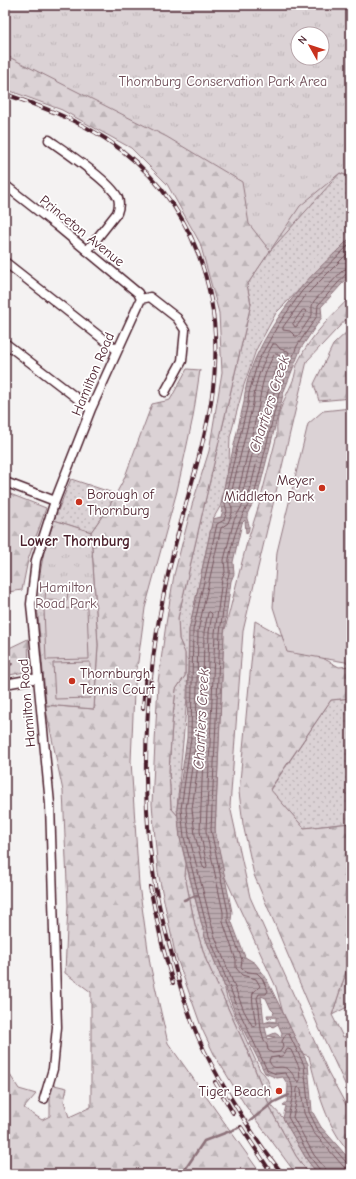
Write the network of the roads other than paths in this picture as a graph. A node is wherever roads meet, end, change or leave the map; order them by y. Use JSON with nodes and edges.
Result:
{"nodes":[{"id":1,"x":50,"y":140,"type":"dead end"},
{"id":2,"x":5,"y":185,"type":"edge"},
{"id":3,"x":87,"y":251,"type":"junction"},
{"id":4,"x":5,"y":262,"type":"edge"},
{"id":5,"x":141,"y":299,"type":"junction"},
{"id":6,"x":5,"y":343,"type":"edge"},
{"id":7,"x":117,"y":350,"type":"junction"},
{"id":8,"x":165,"y":392,"type":"dead end"},
{"id":9,"x":91,"y":409,"type":"junction"},
{"id":10,"x":5,"y":482,"type":"edge"},
{"id":11,"x":55,"y":501,"type":"junction"},
{"id":12,"x":38,"y":678,"type":"junction"},
{"id":13,"x":5,"y":684,"type":"edge"},
{"id":14,"x":44,"y":1099,"type":"dead end"}],
"edges":[{"from":1,"to":3,"type":"street"},
{"from":2,"to":3,"type":"street","name":"Princeton Avenue"},
{"from":3,"to":5,"type":"street","name":"Princeton Avenue"},
{"from":4,"to":7,"type":"street"},
{"from":5,"to":7,"type":"street","name":"Hamilton Road"},
{"from":5,"to":8,"type":"street"},
{"from":6,"to":9,"type":"street"},
{"from":7,"to":9,"type":"street","name":"Hamilton Road"},
{"from":9,"to":11,"type":"street","name":"Hamilton Road"},
{"from":10,"to":11,"type":"street"},
{"from":11,"to":12,"type":"street","name":"Hamilton Road"},
{"from":12,"to":13,"type":"street"},
{"from":12,"to":14,"type":"street","name":"Hamilton Road"}]}
